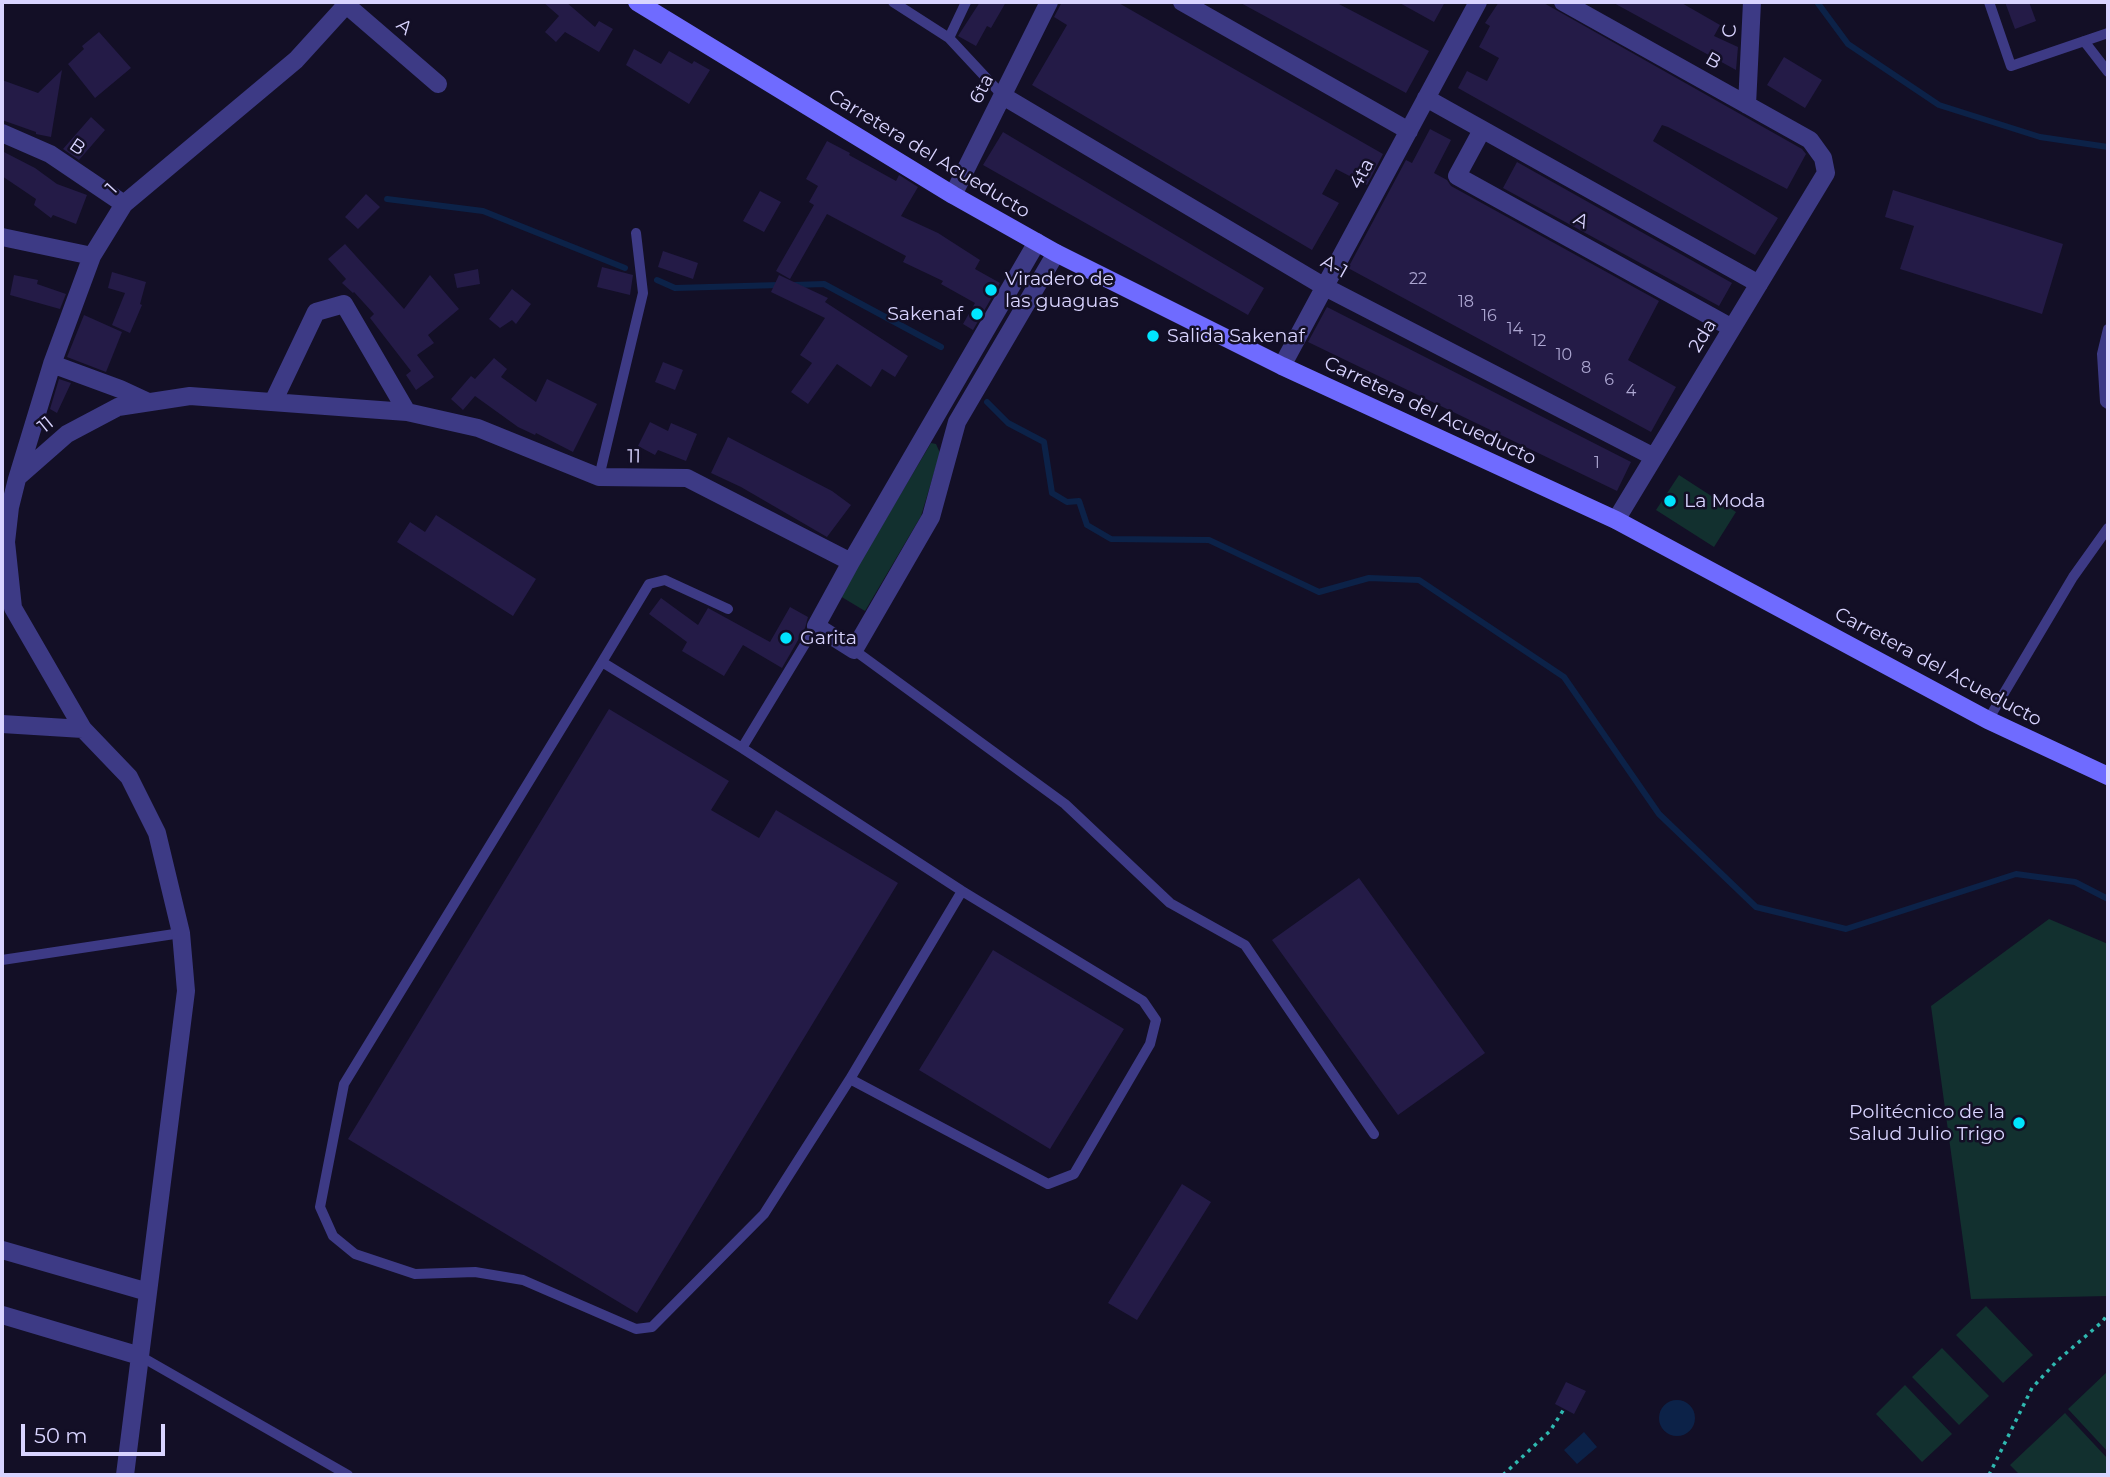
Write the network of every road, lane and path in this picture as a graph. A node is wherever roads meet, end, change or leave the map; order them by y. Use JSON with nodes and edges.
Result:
{"nodes":[{"id":1,"x":637,"y":2,"type":"edge"},
{"id":2,"x":893,"y":2,"type":"edge"},
{"id":3,"x":967,"y":2,"type":"edge"},
{"id":4,"x":1049,"y":2,"type":"edge"},
{"id":5,"x":1182,"y":2,"type":"edge"},
{"id":6,"x":1478,"y":2,"type":"edge"},
{"id":7,"x":1563,"y":2,"type":"edge"},
{"id":8,"x":1752,"y":2,"type":"edge"},
{"id":9,"x":1989,"y":2,"type":"edge"},
{"id":10,"x":345,"y":3,"type":"edge"},
{"id":11,"x":2108,"y":33,"type":"edge"},
{"id":12,"x":949,"y":38,"type":"junction"},
{"id":13,"x":2084,"y":41,"type":"junction"},
{"id":14,"x":2108,"y":72,"type":"edge"},
{"id":15,"x":438,"y":84,"type":"dead end"},
{"id":16,"x":1003,"y":96,"type":"junction"},
{"id":17,"x":1426,"y":98,"type":"junction"},
{"id":18,"x":1747,"y":104,"type":"junction"},
{"id":19,"x":1482,"y":130,"type":"junction"},
{"id":20,"x":1409,"y":131,"type":"junction"},
{"id":21,"x":2,"y":132,"type":"edge"},
{"id":22,"x":1826,"y":173,"type":"joint"},
{"id":23,"x":953,"y":195,"type":"junction"},
{"id":24,"x":124,"y":204,"type":"junction"},
{"id":25,"x":636,"y":233,"type":"dead end"},
{"id":26,"x":2,"y":237,"type":"edge"},
{"id":27,"x":1037,"y":242,"type":"junction"},
{"id":28,"x":1056,"y":253,"type":"junction"},
{"id":29,"x":92,"y":256,"type":"junction"},
{"id":30,"x":1759,"y":284,"type":"junction"},
{"id":31,"x":1325,"y":287,"type":"junction"},
{"id":32,"x":1732,"y":328,"type":"junction"},
{"id":33,"x":2108,"y":329,"type":"edge"},
{"id":34,"x":52,"y":364,"type":"junction"},
{"id":35,"x":1282,"y":366,"type":"junction"},
{"id":36,"x":148,"y":402,"type":"junction"},
{"id":37,"x":273,"y":402,"type":"junction"},
{"id":38,"x":2108,"y":404,"type":"edge"},
{"id":39,"x":407,"y":412,"type":"junction"},
{"id":40,"x":1654,"y":457,"type":"junction"},
{"id":41,"x":599,"y":477,"type":"junction"},
{"id":42,"x":17,"y":479,"type":"junction"},
{"id":43,"x":1616,"y":520,"type":"junction"},
{"id":44,"x":2108,"y":528,"type":"edge"},
{"id":45,"x":851,"y":562,"type":"junction"},
{"id":46,"x":728,"y":609,"type":"dead end"},
{"id":47,"x":816,"y":626,"type":"junction"},
{"id":48,"x":854,"y":650,"type":"junction"},
{"id":49,"x":602,"y":662,"type":"junction"},
{"id":50,"x":1988,"y":720,"type":"junction"},
{"id":51,"x":2,"y":724,"type":"edge"},
{"id":52,"x":83,"y":729,"type":"junction"},
{"id":53,"x":742,"y":748,"type":"junction"},
{"id":54,"x":2108,"y":776,"type":"edge"},
{"id":55,"x":962,"y":891,"type":"junction"},
{"id":56,"x":181,"y":933,"type":"junction"},
{"id":57,"x":2,"y":960,"type":"edge"},
{"id":58,"x":850,"y":1079,"type":"junction"},
{"id":59,"x":1374,"y":1134,"type":"dead end"},
{"id":60,"x":2,"y":1250,"type":"edge"},
{"id":61,"x":148,"y":1292,"type":"junction"},
{"id":62,"x":2108,"y":1314,"type":"edge"},
{"id":63,"x":2,"y":1315,"type":"edge"},
{"id":64,"x":140,"y":1356,"type":"junction"},
{"id":65,"x":1564,"y":1409,"type":"dead end"},
{"id":66,"x":125,"y":1475,"type":"edge"},
{"id":67,"x":348,"y":1475,"type":"edge"},
{"id":68,"x":1503,"y":1475,"type":"edge"},
{"id":69,"x":1989,"y":1475,"type":"edge"}],
"edges":[{"from":1,"to":23,"type":"street","name":"Carretera del Acueducto"},
{"from":2,"to":12,"type":"lane"},
{"from":3,"to":12,"type":"lane"},
{"from":4,"to":16,"type":"street","name":"6ta"},
{"from":5,"to":20,"type":"street"},
{"from":6,"to":17,"type":"street","name":"4ta"},
{"from":7,"to":18,"type":"street","name":"B"},
{"from":8,"to":18,"type":"street","name":"C"},
{"from":9,"to":13,"type":"lane"},
{"from":10,"to":15,"type":"street","name":"A"},
{"from":10,"to":24,"type":"street","name":"1"},
{"from":11,"to":13,"type":"lane"},
{"from":12,"to":16,"type":"lane"},
{"from":13,"to":14,"type":"lane"},
{"from":16,"to":23,"type":"street","name":"6ta"},
{"from":16,"to":31,"type":"street","name":"A-1"},
{"from":17,"to":19,"type":"street","name":"A"},
{"from":17,"to":20,"type":"street","name":"4ta"},
{"from":18,"to":22,"type":"street","name":"B"},
{"from":19,"to":30,"type":"street","name":"A"},
{"from":19,"to":32,"type":"street","name":"A"},
{"from":20,"to":31,"type":"street","name":"4ta"},
{"from":21,"to":24,"type":"street","name":"B"},
{"from":22,"to":30,"type":"street","name":"2da"},
{"from":23,"to":27,"type":"street","name":"Carretera del Acueducto"},
{"from":24,"to":29,"type":"street","name":"1"},
{"from":25,"to":41,"type":"lane"},
{"from":26,"to":29,"type":"street"},
{"from":27,"to":28,"type":"street","name":"Carretera del Acueducto"},
{"from":27,"to":45,"type":"street"},
{"from":28,"to":35,"type":"street","name":"Carretera del Acueducto"},
{"from":28,"to":48,"type":"street"},
{"from":29,"to":34,"type":"street","name":"1"},
{"from":30,"to":32,"type":"street","name":"2da"},
{"from":31,"to":35,"type":"street","name":"4ta"},
{"from":31,"to":40,"type":"street","name":"A-1"},
{"from":32,"to":40,"type":"street","name":"2da"},
{"from":33,"to":38,"type":"lane"},
{"from":34,"to":36,"type":"street"},
{"from":34,"to":42,"type":"street","name":"1"},
{"from":35,"to":43,"type":"street","name":"Carretera del Acueducto"},
{"from":36,"to":37,"type":"street","name":"11"},
{"from":36,"to":42,"type":"street","name":"11"},
{"from":37,"to":39,"type":"street","name":"11"},
{"from":37,"to":39,"type":"street"},
{"from":39,"to":41,"type":"street","name":"11"},
{"from":40,"to":43,"type":"street","name":"2da"},
{"from":41,"to":45,"type":"street","name":"11"},
{"from":42,"to":52,"type":"street","name":"1"},
{"from":43,"to":50,"type":"street","name":"Carretera del Acueducto"},
{"from":44,"to":50,"type":"lane"},
{"from":45,"to":47,"type":"street"},
{"from":46,"to":49,"type":"lane"},
{"from":47,"to":48,"type":"street"},
{"from":47,"to":53,"type":"lane"},
{"from":48,"to":59,"type":"lane"},
{"from":49,"to":53,"type":"lane"},
{"from":49,"to":58,"type":"lane"},
{"from":50,"to":54,"type":"street","name":"Carretera del Acueducto"},
{"from":51,"to":52,"type":"street"},
{"from":52,"to":56,"type":"street","name":"1"},
{"from":53,"to":55,"type":"lane"},
{"from":55,"to":58,"type":"lane"},
{"from":55,"to":58,"type":"lane"},
{"from":56,"to":57,"type":"lane"},
{"from":56,"to":61,"type":"street","name":"1"},
{"from":60,"to":61,"type":"street"},
{"from":61,"to":64,"type":"street","name":"1"},
{"from":62,"to":69,"type":"path"},
{"from":63,"to":64,"type":"street"},
{"from":64,"to":66,"type":"street","name":"1"},
{"from":64,"to":67,"type":"lane"},
{"from":65,"to":68,"type":"path"}]}
